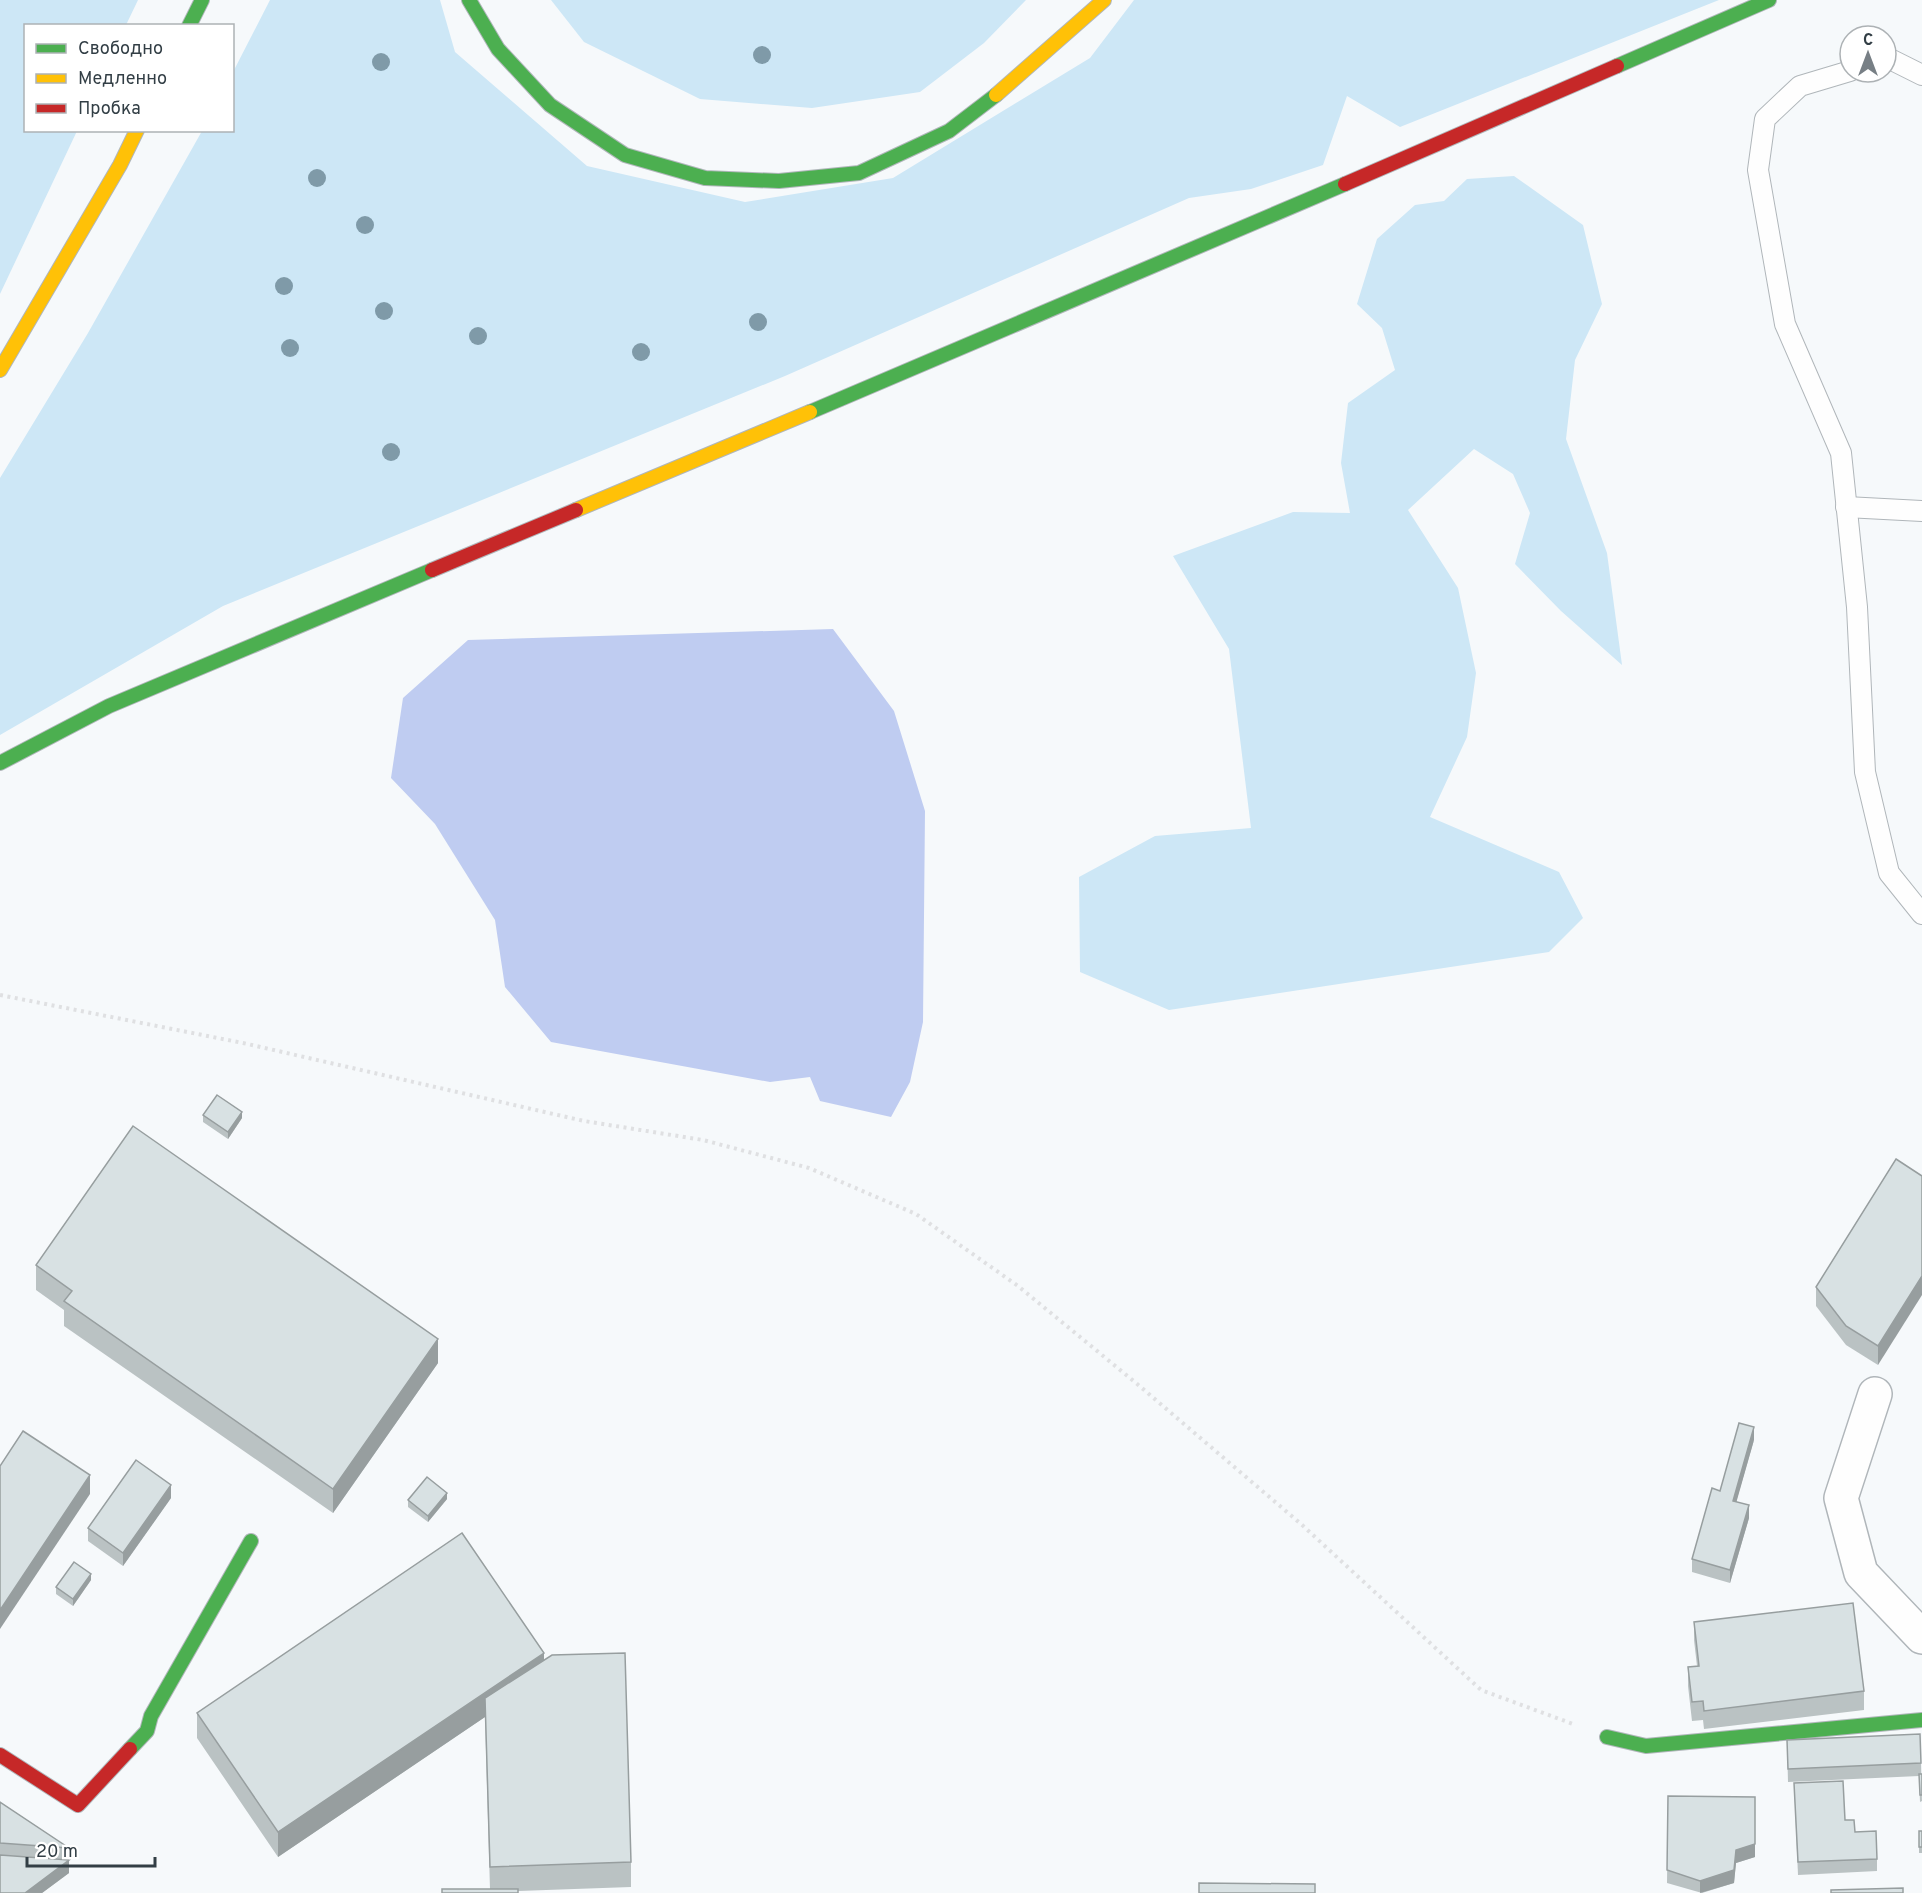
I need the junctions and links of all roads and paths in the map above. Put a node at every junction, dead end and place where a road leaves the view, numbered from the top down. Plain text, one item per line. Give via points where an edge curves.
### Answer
1 (202, 0) edge
2 (469, 0) edge
3 (1104, 0) edge
4 (1769, 0) edge
5 (190, 24) edge
6 (1898, 62) edge
7 (1838, 75) edge
8 (1922, 75) edge
9 (136, 132) edge
10 (0, 370) edge
11 (1846, 507) junction
12 (1922, 511) edge
13 (0, 763) edge
14 (1922, 914) edge
15 (0, 995) edge
16 (1875, 1394) dead end
17 (251, 1541) dead end
18 (1922, 1637) edge
19 (1922, 1720) edge
20 (1607, 1737) joint
21 (0, 1755) edge

1 - 5 main road
2 - 3 main road via 498,49 550,105 625,155 705,178 779,182 859,173 949,131 1022,75
4 - 13 main road via 1095,292 109,706
6 - 8 lane
7 - 11 lane via 1800,86 1765,119 1758,170 1785,324 1841,453
9 - 10 main road
11 - 12 lane
11 - 14 lane via 1857,607 1865,772 1888,873
15 - 20 path via 243,1043 584,1121 703,1140 809,1168 916,1214 1018,1287 1136,1383 1301,1524 1481,1690
16 - 18 street via 1841,1498 1861,1573
17 - 21 main road via 151,1716 147,1731 78,1805
19 - 20 main road via 1646,1746

